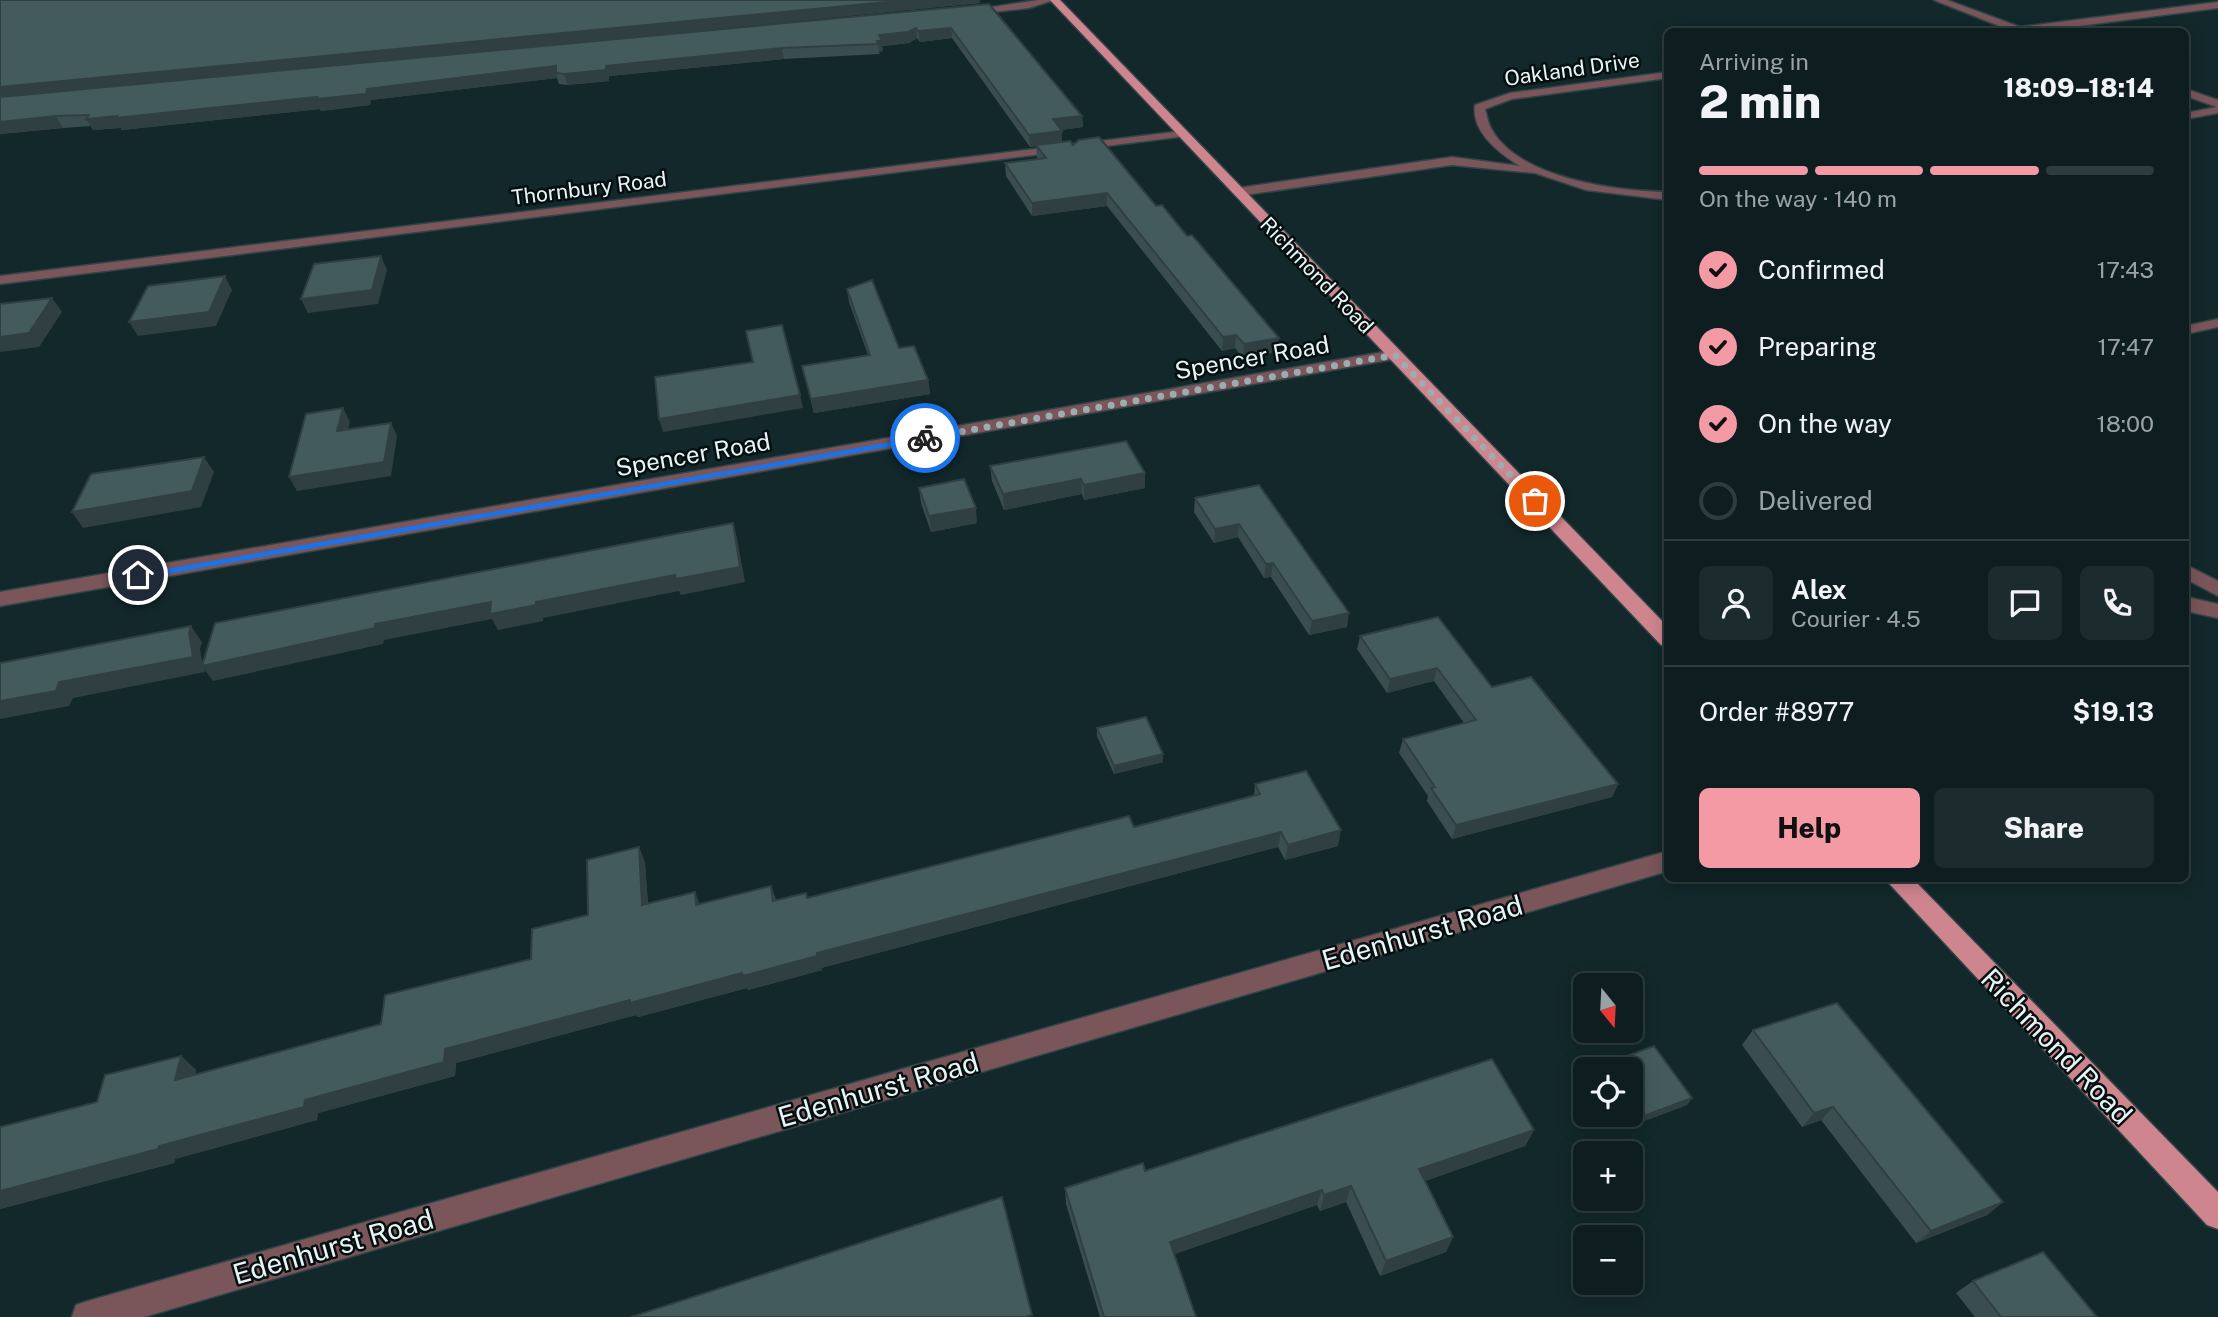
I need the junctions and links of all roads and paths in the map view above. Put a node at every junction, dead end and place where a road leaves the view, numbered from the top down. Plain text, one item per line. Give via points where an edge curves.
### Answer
1 (1052, 0) edge
2 (1938, 0) edge
3 (2218, 5) edge
4 (953, 13) edge
5 (2012, 28) edge
6 (2043, 28) edge
7 (1664, 76) edge
8 (2189, 93) edge
9 (2218, 104) edge
10 (2218, 110) edge
11 (2189, 115) edge
12 (1182, 134) junction
13 (1483, 142) junction
14 (1452, 161) junction
15 (1551, 176) junction
16 (1238, 192) junction
17 (1664, 196) edge
18 (0, 280) edge
19 (2218, 323) edge
20 (2189, 329) edge
21 (1395, 355) junction
22 (2189, 573) edge
23 (2218, 590) edge
24 (0, 599) edge
25 (2189, 605) edge
26 (2218, 611) edge
27 (1664, 636) edge
28 (1664, 862) edge
29 (1900, 882) edge
30 (2218, 1214) edge
31 (88, 1317) edge

1 - 4 street
1 - 12 main road, Richmond Road
2 - 5 street
3 - 6 street
7 - 13 street, Oakland Drive via 1489,102 1479,107
8 - 9 street
10 - 11 street
12 - 16 main road, Richmond Road
12 - 18 street, Thornbury Road
13 - 14 street
13 - 15 street
14 - 15 street
14 - 16 street
15 - 17 street via 1608,193
16 - 21 main road, Richmond Road
19 - 20 street
21 - 24 street, Spencer Road
21 - 27 main road, Richmond Road
22 - 23 street
25 - 26 street
28 - 31 street, Edenhurst Road
29 - 30 main road, Richmond Road

